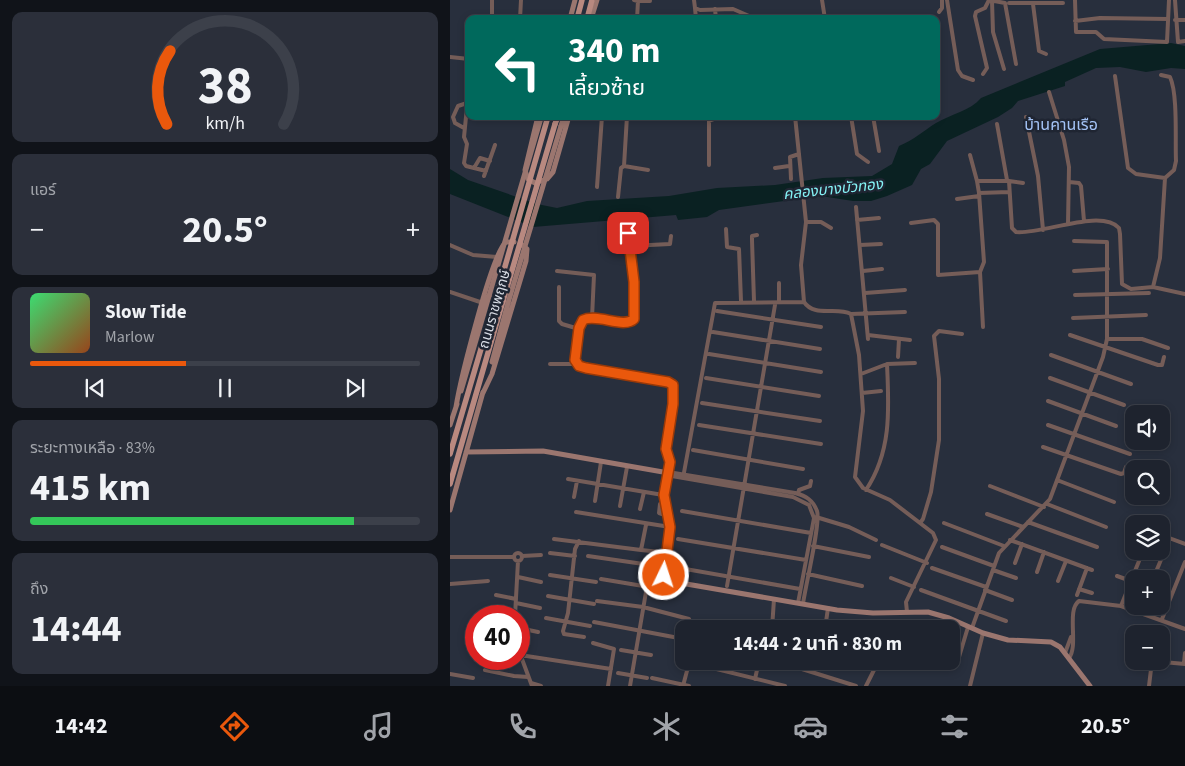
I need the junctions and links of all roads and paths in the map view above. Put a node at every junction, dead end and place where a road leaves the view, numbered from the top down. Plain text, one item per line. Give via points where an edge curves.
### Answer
1 (492, 0) edge
2 (521, 0) edge
3 (573, 0) edge
4 (582, 0) edge
5 (592, 0) edge
6 (597, 0) edge
7 (634, 0) edge
8 (638, 0) edge
9 (694, 0) edge
10 (822, 0) edge
11 (942, 0) edge
12 (947, 0) edge
13 (990, 0) edge
14 (1075, 0) edge
15 (1169, 0) edge
16 (1175, 0) edge
17 (650, 1) edge
18 (1008, 2) edge
19 (1063, 3) dead end
20 (1033, 4) junction
21 (695, 8) junction
22 (715, 9) junction
23 (939, 12) dead end
24 (492, 15) edge
25 (520, 15) edge
26 (569, 15) edge
27 (578, 15) edge
28 (588, 15) edge
29 (592, 15) edge
30 (637, 15) edge
31 (696, 15) edge
32 (716, 15) edge
33 (748, 15) edge
34 (824, 15) edge
35 (1168, 19) junction
36 (1176, 20) junction
37 (1185, 20) edge
38 (1075, 21) junction
39 (1185, 41) edge
40 (1046, 54) dead end
41 (450, 57) edge
42 (465, 59) edge
43 (1016, 64) dead end
44 (1004, 69) dead end
45 (983, 74) dead end
46 (1161, 75) dead end
47 (1115, 76) dead end
48 (973, 80) dead end
49 (1049, 92) dead end
50 (465, 104) edge
51 (1026, 117) dead end
52 (465, 120) edge
53 (542, 120) edge
54 (542, 120) edge
55 (542, 120) edge
56 (558, 120) edge
57 (561, 120) edge
58 (568, 120) edge
59 (602, 120) edge
60 (627, 120) edge
61 (709, 120) edge
62 (794, 120) edge
63 (852, 120) edge
64 (874, 120) edge
65 (558, 124) junction
66 (998, 124) dead end
67 (464, 128) junction
68 (495, 146) dead end
69 (879, 151) dead end
70 (798, 154) junction
71 (970, 155) dead end
72 (490, 160) junction
73 (868, 162) dead end
74 (709, 165) dead end
75 (624, 166) junction
76 (789, 166) junction
77 (474, 168) junction
78 (775, 168) dead end
79 (648, 170) dead end
80 (1165, 178) junction
81 (791, 179) dead end
82 (1008, 180) junction
83 (977, 181) junction
84 (1069, 182) junction
85 (1023, 183) dead end
86 (597, 187) dead end
87 (1009, 192) junction
88 (979, 195) junction
89 (618, 197) dead end
90 (957, 200) dead end
91 (856, 207) dead end
92 (879, 218) dead end
93 (627, 220) dead end
94 (857, 220) junction
95 (1084, 221) junction
96 (806, 222) junction
97 (911, 223) dead end
98 (1068, 224) junction
99 (642, 227) dead end
100 (831, 228) dead end
101 (726, 229) dead end
102 (1043, 230) junction
103 (757, 235) dead end
104 (670, 236) dead end
105 (1074, 242) dead end
106 (881, 244) dead end
107 (450, 245) edge
108 (642, 245) junction
109 (860, 245) junction
110 (630, 246) junction
111 (497, 258) junction
112 (882, 269) dead end
113 (1108, 269) junction
114 (557, 270) dead end
115 (863, 271) junction
116 (1074, 271) dead end
117 (980, 272) junction
118 (779, 283) dead end
119 (559, 287) dead end
120 (1153, 288) junction
121 (906, 290) dead end
122 (450, 292) edge
123 (865, 293) junction
124 (1149, 293) dead end
125 (1107, 294) junction
126 (1185, 294) edge
127 (1075, 295) dead end
128 (741, 301) junction
129 (754, 301) junction
130 (780, 301) junction
131 (483, 302) junction
132 (506, 302) junction
133 (804, 302) junction
134 (775, 305) dead end
135 (717, 311) dead end
136 (905, 312) dead end
137 (851, 314) junction
138 (867, 314) junction
139 (1146, 315) dead end
140 (1108, 316) junction
141 (592, 318) junction
142 (1074, 318) dead end
143 (773, 320) junction
144 (821, 327) dead end
145 (983, 327) dead end
146 (579, 328) junction
147 (713, 332) dead end
148 (962, 334) dead end
149 (1070, 335) dead end
150 (899, 339) junction
151 (1107, 339) junction
152 (910, 340) dead end
153 (769, 341) junction
154 (1106, 348) junction
155 (1168, 348) dead end
156 (820, 349) dead end
157 (709, 354) dead end
158 (1051, 355) dead end
159 (898, 357) dead end
160 (1164, 357) dead end
161 (765, 363) junction
162 (915, 363) dead end
163 (550, 364) dead end
164 (577, 364) junction
165 (887, 364) junction
166 (820, 372) dead end
167 (1098, 372) junction
168 (860, 374) junction
169 (706, 378) dead end
170 (1050, 378) dead end
171 (1131, 384) dead end
172 (761, 387) junction
173 (881, 391) dead end
174 (862, 393) junction
175 (1090, 393) junction
176 (482, 396) junction
177 (820, 396) dead end
178 (1048, 401) dead end
179 (702, 403) dead end
180 (1124, 405) dead end
181 (456, 406) junction
182 (757, 411) junction
183 (1082, 413) junction
184 (820, 421) dead end
185 (450, 425) edge
186 (699, 425) dead end
187 (1048, 425) dead end
188 (1116, 426) dead end
189 (753, 433) junction
190 (1074, 434) junction
191 (821, 444) dead end
192 (1043, 447) dead end
193 (693, 450) dead end
194 (466, 452) junction
195 (450, 454) edge
196 (1130, 454) dead end
197 (1066, 456) junction
198 (748, 460) junction
199 (601, 462) junction
200 (627, 467) junction
201 (803, 469) dead end
202 (1125, 470) edge
203 (666, 474) junction
204 (684, 477) junction
205 (568, 479) dead end
206 (577, 480) junction
207 (1057, 480) junction
208 (811, 481) dead end
209 (450, 484) edge
210 (598, 484) junction
211 (990, 486) dead end
212 (744, 487) junction
213 (623, 489) junction
214 (866, 490) junction
215 (644, 492) junction
216 (798, 494) junction
217 (664, 495) junction
218 (574, 497) dead end
219 (595, 501) dead end
220 (1114, 502) dead end
221 (660, 504) dead end
222 (1046, 505) junction
223 (620, 506) dead end
224 (640, 509) dead end
225 (450, 510) edge
226 (682, 511) dead end
227 (576, 512) dead end
228 (986, 514) dead end
229 (668, 516) junction
230 (816, 517) junction
231 (738, 521) junction
232 (1028, 522) junction
233 (920, 523) junction
234 (944, 523) dead end
235 (646, 525) junction
236 (670, 527) junction
237 (1023, 527) junction
238 (1106, 527) dead end
239 (811, 533) junction
240 (1170, 538) edge
241 (554, 539) dead end
242 (678, 539) dead end
243 (876, 540) dead end
244 (1010, 540) junction
245 (578, 541) junction
246 (1022, 544) junction
247 (1185, 544) edge
248 (882, 545) dead end
249 (813, 546) junction
250 (1004, 546) junction
251 (942, 547) dead end
252 (1097, 547) dead end
253 (733, 548) junction
254 (641, 550) junction
255 (550, 552) dead end
256 (660, 552) dead end
257 (1044, 552) junction
258 (541, 555) dead end
259 (522, 556) junction
260 (574, 556) junction
261 (588, 556) dead end
262 (450, 557) edge
263 (514, 557) junction
264 (869, 558) dead end
265 (806, 560) junction
266 (1066, 560) junction
267 (518, 561) junction
268 (1185, 562) edge
269 (927, 563) junction
270 (1015, 563) dead end
271 (664, 567) junction
272 (674, 567) dead end
273 (932, 568) dead end
274 (993, 568) junction
275 (1087, 568) junction
276 (1092, 570) dead end
277 (1037, 572) dead end
278 (550, 574) dead end
279 (808, 574) junction
280 (1117, 576) dead end
281 (518, 577) junction
282 (728, 577) junction
283 (572, 578) junction
284 (666, 578) junction
285 (891, 578) dead end
286 (1016, 578) dead end
287 (1179, 578) junction
288 (1125, 579) edge
289 (1185, 580) edge
290 (488, 581) dead end
291 (1058, 581) dead end
292 (541, 582) dead end
293 (450, 584) edge
294 (647, 586) junction
295 (727, 586) dead end
296 (862, 586) dead end
297 (914, 588) junction
298 (800, 589) junction
299 (986, 589) junction
300 (1079, 589) junction
301 (921, 590) dead end
302 (1092, 593) dead end
303 (496, 595) dead end
304 (1077, 595) dead end
305 (548, 596) dead end
306 (1125, 596) edge
307 (774, 599) junction
308 (570, 600) junction
309 (1012, 600) dead end
310 (516, 601) junction
311 (800, 603) junction
312 (516, 605) edge
313 (1121, 606) junction
314 (1125, 607) edge
315 (540, 608) dead end
316 (643, 608) junction
317 (828, 608) junction
318 (978, 611) junction
319 (907, 612) junction
320 (1151, 615) edge
321 (546, 618) dead end
322 (689, 619) dead end
323 (1162, 619) junction
324 (773, 620) edge
325 (826, 620) edge
326 (566, 621) junction
327 (1006, 621) dead end
328 (594, 622) dead end
329 (590, 626) dead end
330 (970, 627) junction
331 (640, 629) junction
332 (1185, 629) edge
333 (530, 630) edge
334 (538, 632) dead end
335 (983, 633) junction
336 (1072, 634) junction
337 (584, 637) dead end
338 (675, 637) edge
339 (593, 643) dead end
340 (621, 650) dead end
341 (636, 652) junction
342 (1065, 653) junction
343 (1185, 653) edge
344 (960, 654) edge
345 (530, 655) edge
346 (651, 655) dead end
347 (1069, 658) junction
348 (1170, 663) edge
349 (1185, 664) edge
350 (611, 669) junction
351 (485, 670) dead end
352 (525, 670) edge
353 (757, 670) edge
354 (805, 670) edge
355 (874, 670) edge
356 (1151, 670) edge
357 (618, 673) dead end
358 (450, 674) edge
359 (632, 675) junction
360 (528, 677) junction
361 (473, 678) dead end
362 (647, 678) dead end
363 (652, 678) dead end
364 (755, 678) junction
365 (532, 684) edge
366 (684, 685) edge
367 (541, 686) edge
368 (608, 686) edge
369 (630, 686) edge
370 (689, 686) edge
371 (785, 686) edge
372 (856, 686) edge
373 (866, 686) edge
374 (970, 686) edge
375 (1090, 686) edge
376 (1149, 686) edge

1 - 24 street
2 - 25 street
3 - 26 main road
4 - 27 main road
5 - 28 main road
6 - 29 main road
7 - 8 street
8 - 17 street
8 - 30 street
9 - 21 street
10 - 34 street
11 - 23 street
12 - 48 street via 958,70 962,76
13 - 18 street
13 - 44 street via 993,32
13 - 45 street via 975,14 987,68
14 - 38 street
15 - 35 street
16 - 36 street
18 - 20 street
18 - 43 street
19 - 20 street
20 - 40 street via 1039,51
21 - 22 street
21 - 31 street
22 - 32 street
22 - 33 street via 733,8
35 - 38 street
35 - 38 street via 1168,42 1104,39 1096,32 1076,32
36 - 37 street
36 - 39 street via 1178,42
41 - 42 street
46 - 80 street via 1171,80 1175,132 1174,170
47 - 80 street via 1128,168 1136,174
49 - 84 street via 1064,140
50 - 67 street via 458,106 453,116 455,123
51 - 102 street via 1038,176
52 - 67 street
53 - 58 main road via 525,170 531,182 540,183 553,172
54 - 181 main road, ถนนราชพฤกษ์, bridge
55 - 195 main road, ถนนราชพฤกษ์, bridge via 496,298
56 - 65 main road, ถนนราชพฤกษ์
57 - 65 main road, ถนนราชพฤกษ์
59 - 86 street
60 - 75 street
61 - 74 street
62 - 70 street
63 - 73 street via 857,154
64 - 69 street
65 - 132 main road, ถนนราชพฤกษ์, bridge
66 - 82 street
67 - 77 street via 467,144 465,164
68 - 72 street
70 - 76 street via 791,156
70 - 96 street
71 - 83 street
72 - 77 street via 480,158
72 - 77 street via 485,174
75 - 79 street
75 - 89 street via 621,168
76 - 78 street
76 - 81 street
80 - 120 street via 1160,258
82 - 83 street
82 - 85 street
82 - 87 street
83 - 88 street
84 - 95 street via 1082,186
84 - 98 street
87 - 88 street
87 - 102 street via 1014,231
88 - 90 street
88 - 117 street via 984,262
91 - 94 street
92 - 94 street
93 - 110 street
94 - 109 street
95 - 98 street
95 - 120 street via 1116,225 1120,234 1122,284 1131,289
96 - 100 street via 821,222
96 - 133 street via 801,265
97 - 117 street via 934,220 938,224 938,275
98 - 102 street
99 - 108 street
101 - 128 street via 727,246 739,249
103 - 129 street via 752,236
104 - 108 street via 670,244
105 - 113 street via 1107,242
106 - 109 street
107 - 111 street via 473,255
108 - 110 street
109 - 115 street
110 - 141 street via 634,319 627,323
111 - 131 main road
111 - 176 main road via 503,244 511,241 525,247 528,254 492,374
112 - 115 street
113 - 116 street
113 - 125 street
114 - 141 street via 594,275
115 - 123 street
117 - 145 street
118 - 130 street
119 - 146 street via 559,321
120 - 126 street
121 - 123 street
122 - 131 street
123 - 138 street
124 - 125 street
125 - 127 street
125 - 140 street
128 - 129 street
128 - 204 street via 717,302 714,305
129 - 130 street
130 - 133 street
131 - 181 main road
132 - 176 main road, ถนนราชพฤกษ์
132 - 209 main road, ถนนราชพฤกษ์
133 - 137 street via 815,310
134 - 143 street
135 - 143 street
136 - 138 street
137 - 138 street
137 - 168 street
138 - 150 street via 868,337
139 - 140 street
140 - 142 street
140 - 151 street
141 - 146 street via 583,320
143 - 144 street
143 - 153 street
146 - 164 street
147 - 153 street
148 - 233 street via 938,331 934,336 939,379 939,440 931,492
149 - 154 street
150 - 152 street
150 - 159 street
151 - 154 street
151 - 155 street via 1142,339
153 - 156 street
153 - 161 street
154 - 160 street via 1158,366 1162,365
154 - 167 street
157 - 161 street
158 - 167 street
161 - 166 street
161 - 172 street
162 - 165 street
163 - 164 street
164 - 203 street via 673,385 666,449 670,458
165 - 168 street
165 - 214 street via 890,407 886,440 881,462
167 - 171 street
167 - 175 street
168 - 174 street
169 - 172 street
170 - 175 street
172 - 177 street
172 - 182 street
173 - 174 street
174 - 214 street via 863,423 855,477
175 - 180 street
175 - 183 street
176 - 194 main road, ถนนราชพฤกษ์
178 - 183 street
179 - 182 street
181 - 185 main road, ถนนราชพฤกษ์
182 - 184 street
182 - 189 street
183 - 188 street
183 - 190 street
186 - 189 street
187 - 190 street
189 - 191 street
189 - 198 street
190 - 196 street
190 - 197 street
192 - 197 street
193 - 198 street
194 - 199 main road via 542,451
194 - 225 main road, ถนนราชพฤกษ์
197 - 202 street via 1121,474
197 - 207 street
198 - 201 street
198 - 212 street
199 - 200 main road
199 - 210 street
200 - 203 main road
200 - 213 street
203 - 204 street
203 - 217 main road
204 - 212 street
205 - 206 street
206 - 210 street
206 - 218 street
207 - 220 street
207 - 222 street
208 - 216 street via 808,488 799,490
210 - 213 street
210 - 219 street
211 - 222 street
212 - 216 street
212 - 230 street via 802,500
212 - 231 street
213 - 215 street
213 - 223 street
214 - 233 street via 890,500
215 - 217 street
215 - 224 street
216 - 230 street via 812,502
217 - 229 main road
221 - 229 street via 659,513
222 - 232 street
222 - 238 street
226 - 231 street
227 - 235 street
228 - 237 street
229 - 236 main road
230 - 239 street
230 - 243 street
230 - 249 street
231 - 239 street
231 - 253 street
232 - 237 street
232 - 252 street
233 - 269 street via 933,533 936,540
234 - 250 street
235 - 236 street
235 - 254 street
236 - 271 main road
237 - 244 street
239 - 265 street
240 - 247 street
241 - 245 street
242 - 253 street
244 - 246 street
244 - 250 street
245 - 254 street
245 - 260 street
246 - 257 street
246 - 270 street
248 - 269 street
249 - 264 street
249 - 279 street
250 - 274 street
251 - 274 street
253 - 265 street
253 - 282 street
254 - 256 street
255 - 260 street
257 - 266 street
257 - 277 street
258 - 259 street
259 - 263 street via 518,552
259 - 267 street
260 - 283 street
261 - 271 street
262 - 263 street
263 - 267 street
265 - 298 street
266 - 275 street
266 - 291 street
267 - 281 street
268 - 287 street
269 - 297 street
271 - 284 main road
272 - 282 street
273 - 299 street
274 - 286 street
274 - 299 street
275 - 276 street
275 - 300 street
278 - 283 street
279 - 296 street
279 - 311 street
280 - 288 street
281 - 292 street
281 - 310 street
282 - 295 street
282 - 298 street
283 - 294 street
283 - 308 street
284 - 294 street via 659,588
284 - 307 main road via 672,582
285 - 297 street
287 - 289 street
287 - 323 street
290 - 293 street
294 - 316 street
297 - 319 street via 906,604
298 - 311 street
299 - 309 street
299 - 318 street
300 - 302 street
300 - 304 street
301 - 318 street
303 - 310 street
305 - 308 street
306 - 313 street
307 - 311 main road
307 - 324 street
308 - 316 street
308 - 326 street
310 - 312 street
310 - 315 street
311 - 317 main road
313 - 314 street
313 - 336 street via 1079,601 1075,606
316 - 322 street
316 - 331 street
317 - 319 main road via 873,613
317 - 325 street
318 - 327 street
318 - 330 street
319 - 330 main road via 938,614
320 - 323 street
321 - 326 street
323 - 332 street
326 - 329 street
326 - 337 street via 564,634
328 - 331 street
330 - 335 main road
330 - 344 street
331 - 338 street
331 - 341 street
333 - 334 street
335 - 342 main road via 1008,640 1051,642
335 - 374 street
336 - 342 street
336 - 347 street
339 - 350 street via 613,648
340 - 341 street
341 - 346 street
341 - 359 street
342 - 347 main road
343 - 349 street
345 - 350 street
347 - 375 main road
348 - 349 street
350 - 368 street
351 - 360 street
352 - 360 street
353 - 364 street
354 - 372 street
355 - 373 street
356 - 376 street
357 - 359 street
358 - 361 street
359 - 362 street
359 - 369 street
360 - 365 street
363 - 366 street
364 - 366 street via 692,663
364 - 371 street
365 - 367 street
366 - 370 street

